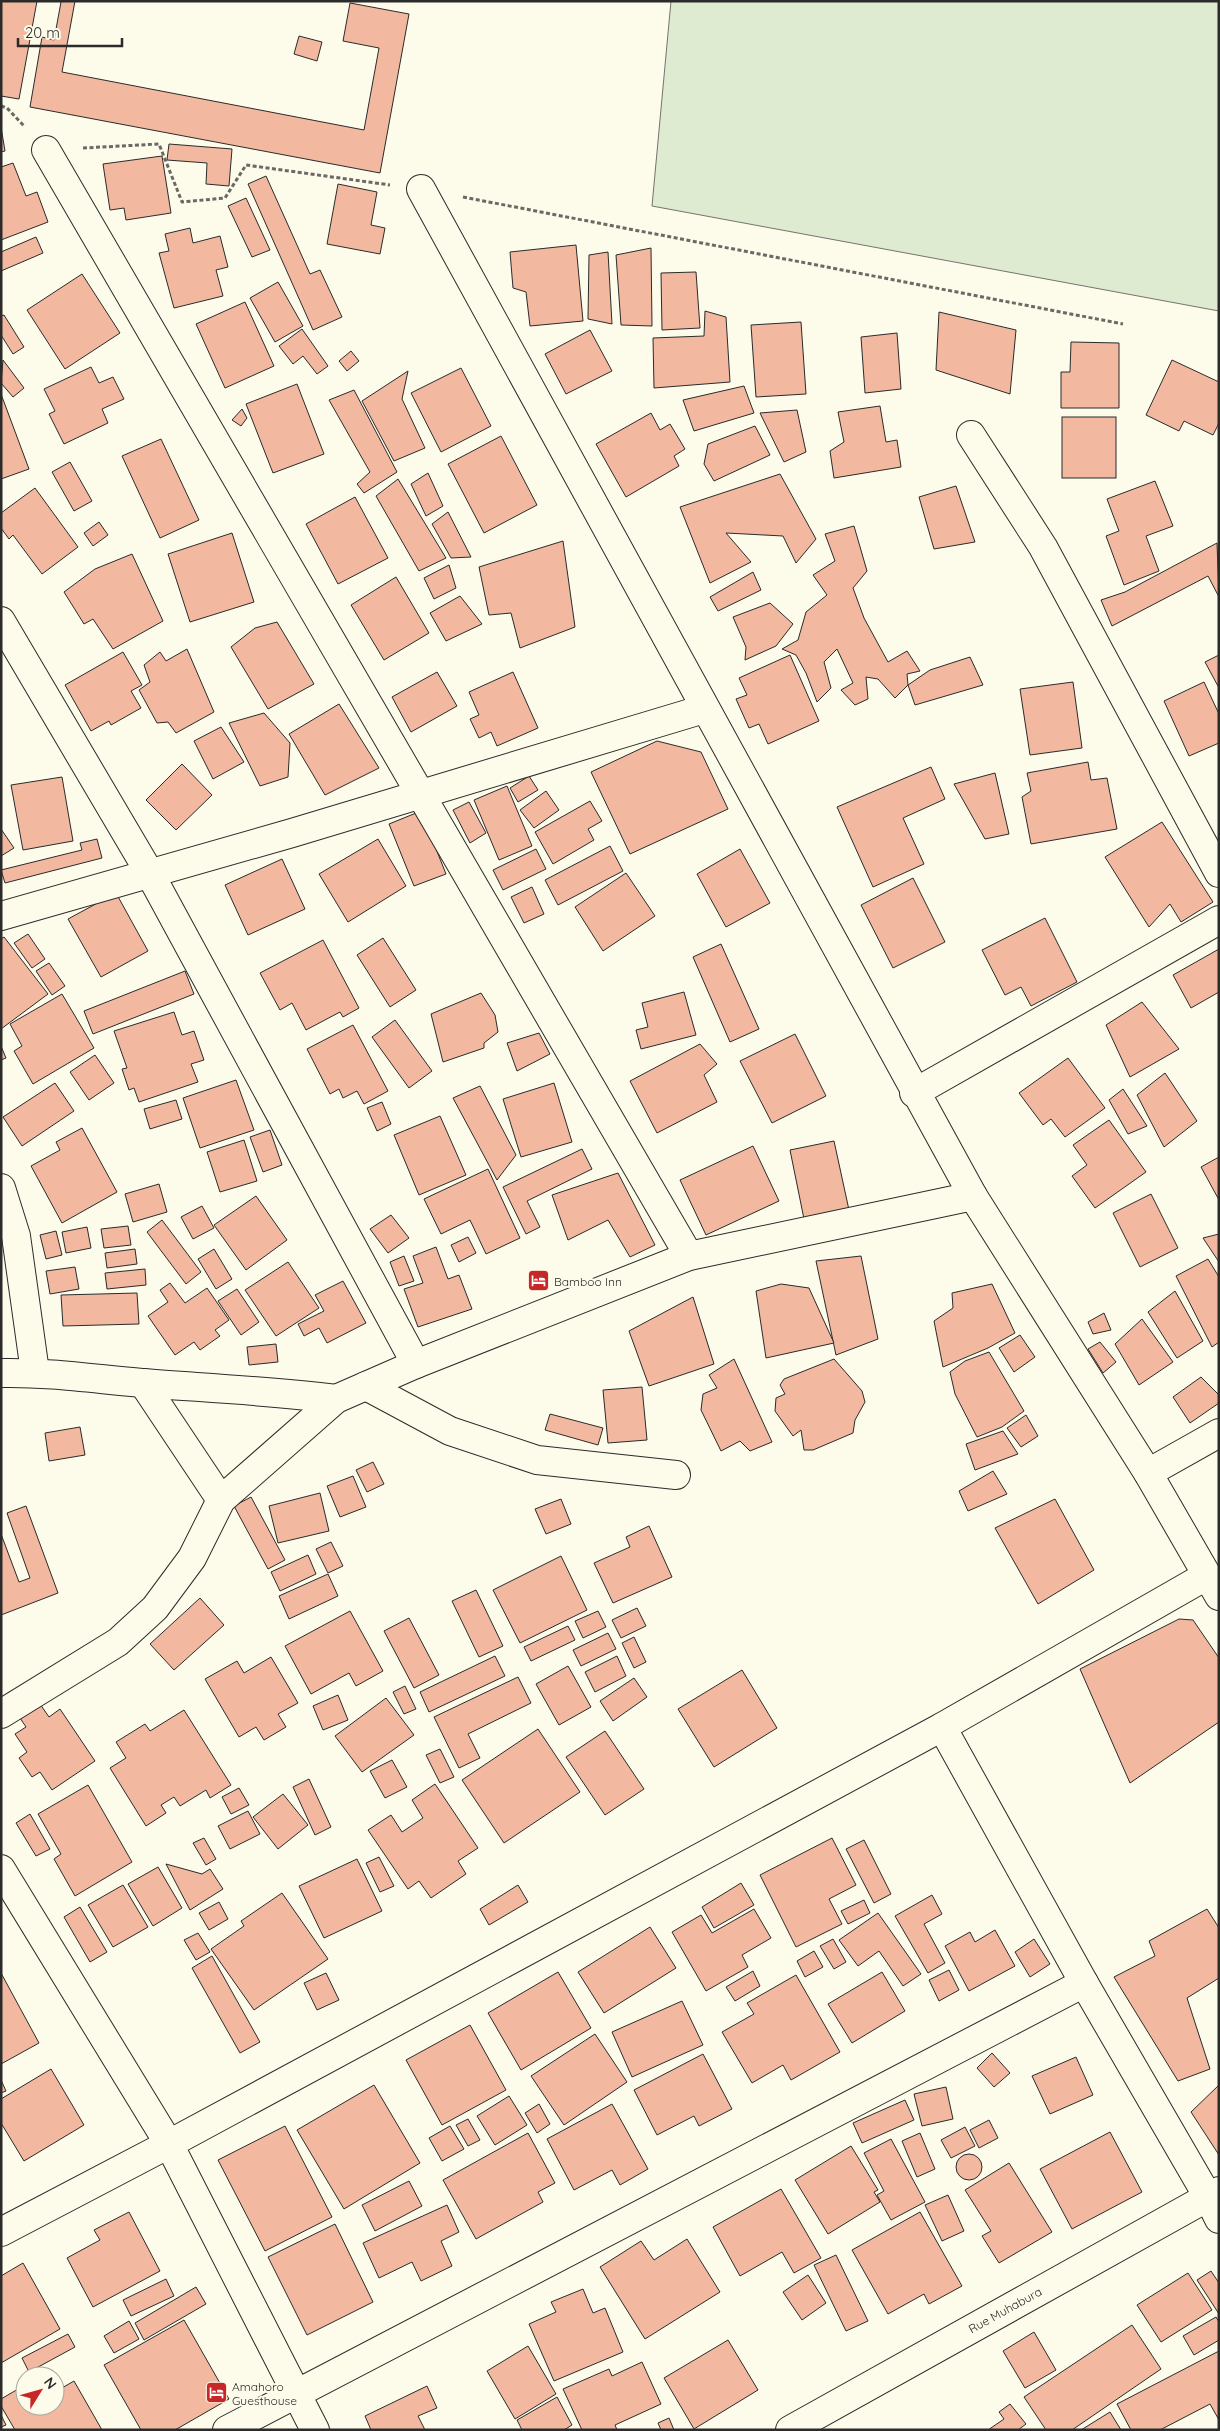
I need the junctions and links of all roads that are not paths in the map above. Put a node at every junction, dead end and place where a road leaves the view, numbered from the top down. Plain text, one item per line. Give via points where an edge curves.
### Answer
1 (46, 150) road end
2 (420, 189) road end
3 (971, 435) dead end
4 (1, 621) edge
5 (704, 709) junction
6 (420, 793) junction
7 (149, 872) junction
8 (1219, 874) edge
9 (1, 916) edge
10 (1219, 920) edge
11 (914, 1093) junction
12 (1, 1188) edge
13 (972, 1196) junction
14 (689, 1256) junction
15 (416, 1364) junction
16 (34, 1372) junction
17 (1, 1373) edge
18 (143, 1383) junction
19 (366, 1386) junction
20 (336, 1398) junction
21 (1219, 1433) edge
22 (1148, 1473) junction
23 (676, 1475) dead end
24 (221, 1500) junction
25 (1212, 1586) edge
26 (1, 1714) edge
27 (942, 1727) junction
28 (1, 1868) edge
29 (1084, 1983) junction
30 (169, 2144) junction
31 (1215, 2202) edge
32 (1, 2232) edge
33 (298, 2392) junction
34 (227, 2430) edge
35 (315, 2430) edge
36 (790, 2430) edge

1 - 6 street
2 - 5 street
3 - 8 street via 1043,547
4 - 7 street
5 - 6 street
5 - 11 street
6 - 7 street via 292,833
6 - 14 street
7 - 9 street
7 - 15 street
10 - 11 street
11 - 13 street
12 - 16 street via 16,1236
13 - 14 street
13 - 22 street
14 - 15 street
15 - 19 street
16 - 17 street
16 - 18 street
18 - 20 street
18 - 24 street
19 - 20 street
19 - 23 street via 450,1431 537,1460
20 - 24 street
21 - 22 street
22 - 25 street
24 - 26 street via 192,1558 155,1608 118,1642
25 - 27 street
27 - 29 street
27 - 30 street
28 - 30 street
29 - 31 street
29 - 33 street
30 - 32 street
30 - 33 street
31 - 36 street, Rue Muhabura
33 - 34 street
33 - 35 street

